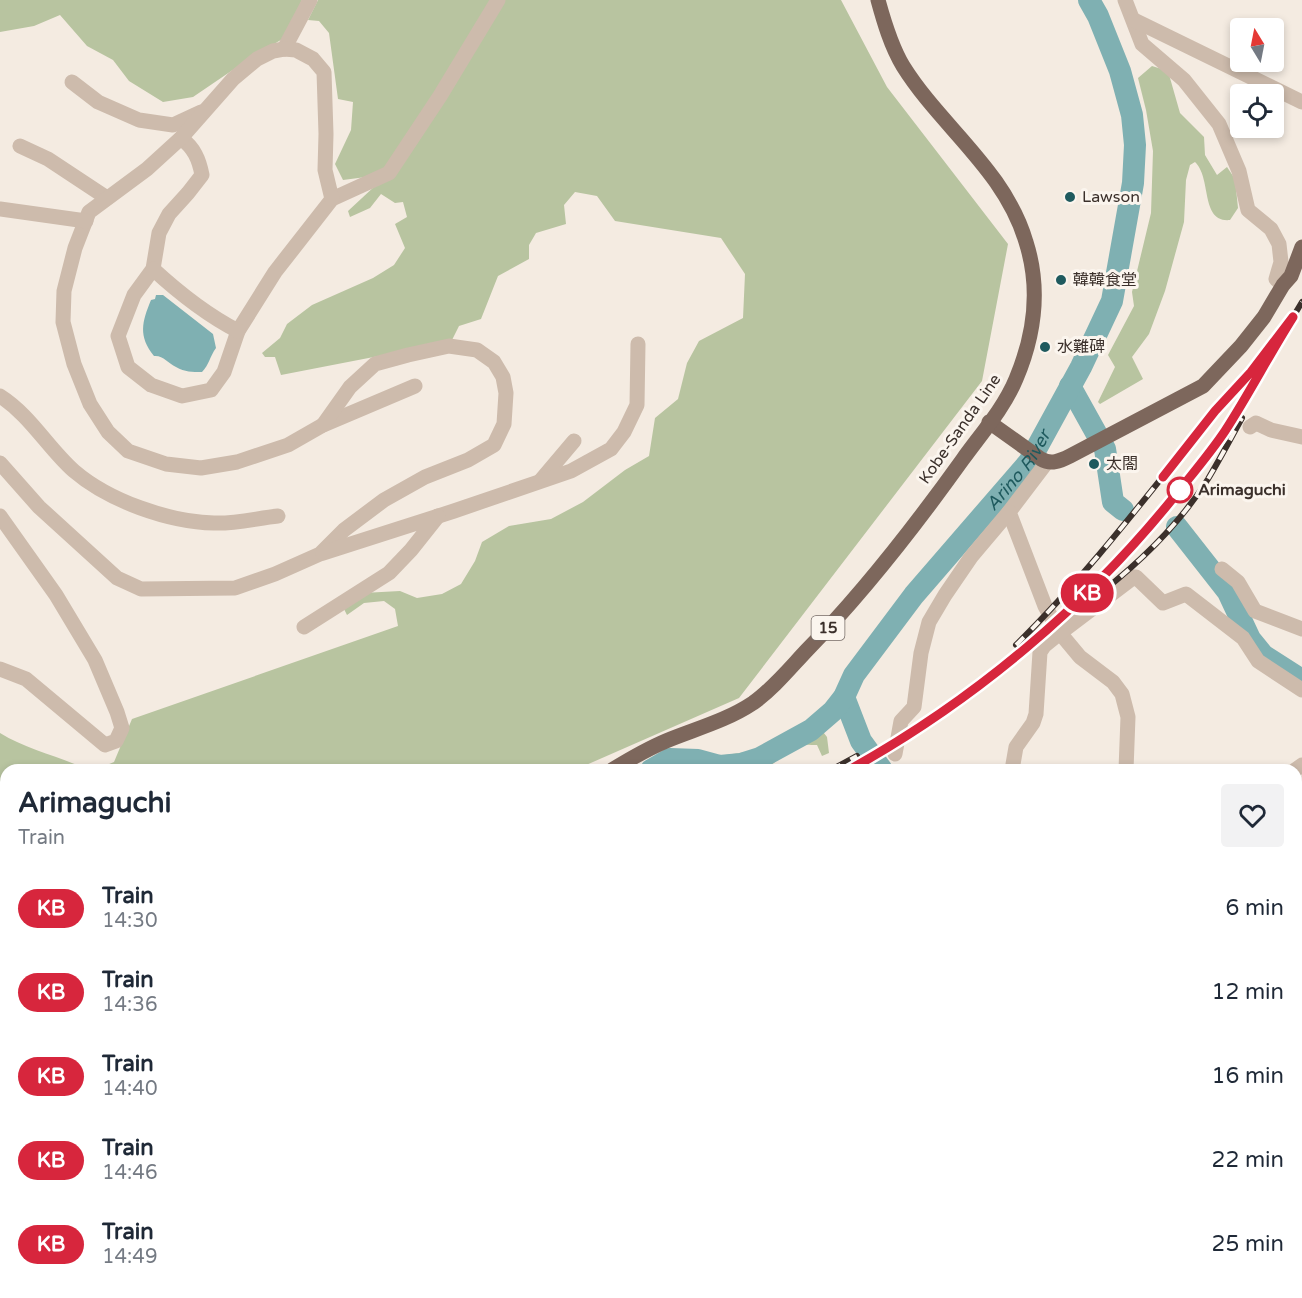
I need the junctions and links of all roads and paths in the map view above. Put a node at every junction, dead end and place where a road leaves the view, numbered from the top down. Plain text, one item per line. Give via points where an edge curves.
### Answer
1 (310, 0) edge
2 (498, 0) edge
3 (1125, 0) edge
4 (882, 2) edge
5 (1134, 20) junction
6 (284, 49) junction
7 (72, 82) dead end
8 (1302, 102) edge
9 (207, 110) junction
10 (181, 138) junction
11 (20, 146) dead end
12 (107, 198) junction
13 (332, 200) junction
14 (0, 209) edge
15 (86, 221) junction
16 (1302, 247) edge
17 (153, 269) junction
18 (1283, 285) junction
19 (238, 331) junction
20 (638, 344) dead end
21 (415, 386) dead end
22 (0, 396) edge
23 (989, 422) junction
24 (322, 425) junction
25 (1250, 427) dead end
26 (1302, 437) edge
27 (574, 441) dead end
28 (1044, 461) junction
29 (0, 463) edge
30 (540, 481) junction
31 (1010, 512) junction
32 (0, 516) edge
33 (278, 516) dead end
34 (438, 516) junction
35 (320, 554) junction
36 (1222, 569) dead end
37 (304, 627) dead end
38 (1302, 629) edge
39 (1060, 633) junction
40 (0, 669) edge
41 (1302, 690) edge
42 (895, 754) dead end
43 (623, 764) edge
44 (1013, 764) edge
45 (1126, 764) edge

1 - 6 street
2 - 13 street via 389,173
3 - 5 street
4 - 23 main road, Kobe-Sanda Line / 15 via 886,29 901,63 994,178 1026,240 1035,278 1032,326 1015,381
5 - 8 street
5 - 18 street via 1142,44 1184,80 1219,124 1239,171 1248,210 1271,229 1279,244 1281,262 1276,279
6 - 9 street via 257,59 233,79
6 - 13 street via 313,59 324,72 325,170
7 - 9 street via 98,102 139,120 173,125
9 - 10 street
10 - 12 street
10 - 17 street via 190,144 202,176 168,214 159,233
11 - 12 street via 48,159
12 - 15 street via 89,212
13 - 19 street via 275,272
14 - 15 street
15 - 24 street via 64,291 63,322 90,404 108,432 128,451 166,464 201,468 237,462 288,445
16 - 18 main road via 1291,276
17 - 19 street via 178,292
17 - 19 street via 134,294 118,336 129,367 151,385 182,396 211,390 224,372
18 - 28 main road via 1264,317 1203,386 1062,460
20 - 30 street via 637,405 624,432 611,449 571,471
21 - 24 street
22 - 33 street via 74,470 97,487 163,517 215,524
23 - 28 main road
23 - 43 main road, Kobe-Sanda Line / 15 via 880,570 756,701 732,716 666,741
24 - 35 street via 350,387 375,364 408,355 449,346 477,350 494,362 503,377 504,424 495,445 384,500
25 - 26 street via 1256,423
27 - 30 street
28 - 31 street
29 - 35 street via 39,507 117,578 141,589 235,588
30 - 34 street
31 - 39 street via 1044,606
31 - 42 street via 971,557 929,622 914,707 901,721
32 - 40 street via 56,595 95,660 122,728 116,741 105,745 26,679
34 - 35 street
34 - 37 street via 389,573
36 - 38 street via 1238,582 1255,610
39 - 41 street via 1136,577 1163,603 1186,594 1243,638 1258,661
39 - 44 street via 1040,652 1036,714 1016,747
39 - 45 street via 1080,657 1113,682 1122,694 1128,717

